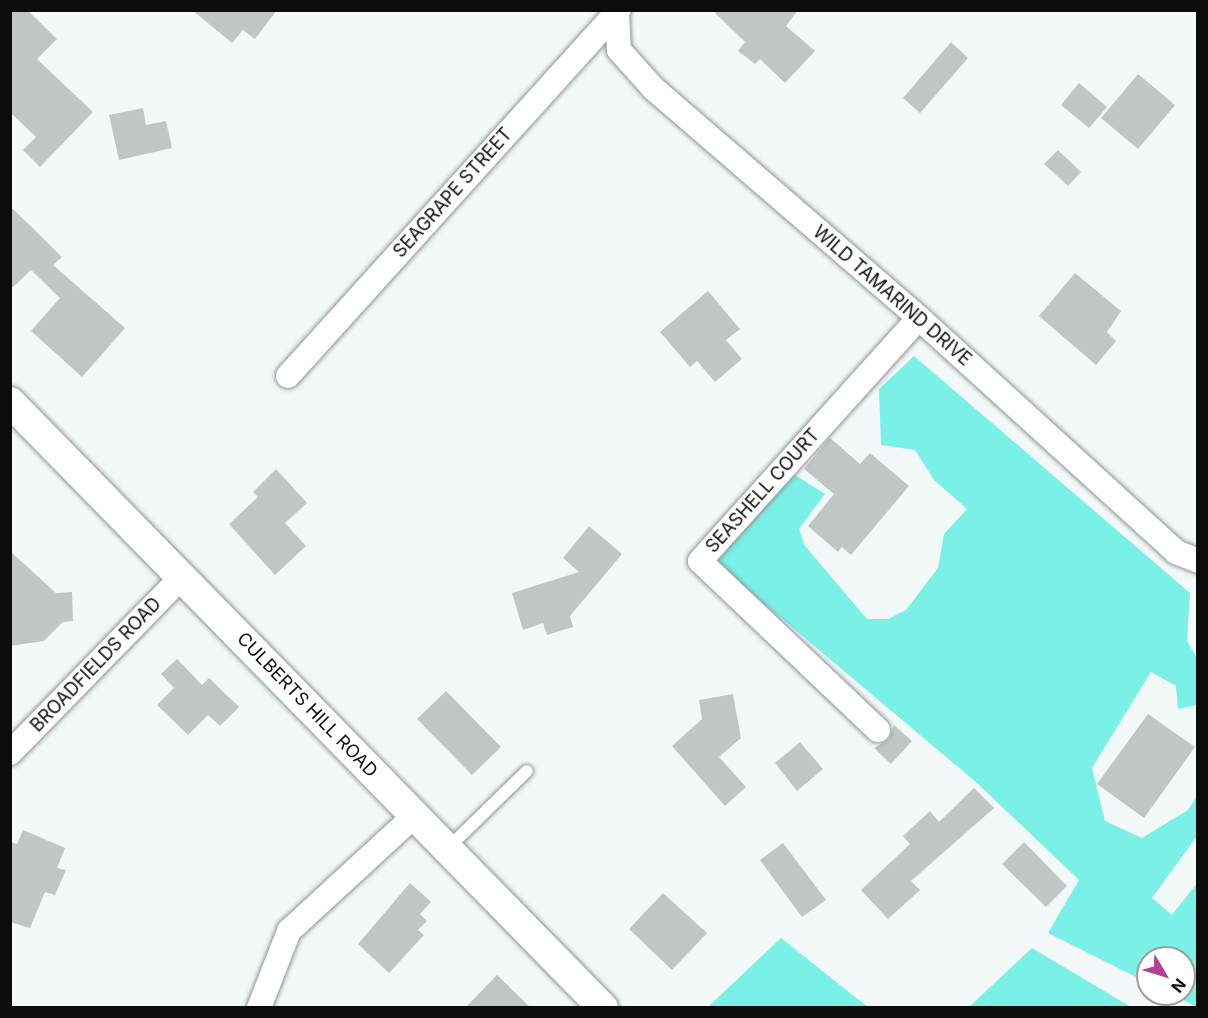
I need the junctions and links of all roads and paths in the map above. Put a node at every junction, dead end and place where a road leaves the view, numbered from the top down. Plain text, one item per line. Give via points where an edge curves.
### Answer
1 (618, 12) edge
2 (919, 318) junction
3 (288, 376) dead end
4 (10, 402) edge
5 (1197, 561) edge
6 (182, 577) junction
7 (878, 730) dead end
8 (10, 753) edge
9 (527, 771) dead end
10 (415, 815) junction
11 (448, 848) junction
12 (259, 1008) edge
13 (603, 1008) edge

1 - 2 street, WILD TAMARIND DRIVE via 619,50 654,89
1 - 3 street, SEAGRAPE STREET
2 - 5 street, WILD TAMARIND DRIVE via 1176,552
2 - 7 street, SEASHELL COURT via 700,561
4 - 6 street, CULBERTS HILL ROAD
6 - 8 street, BROADFIELDS ROAD
6 - 10 street, CULBERTS HILL ROAD
9 - 11 lane
10 - 11 street, CULBERTS HILL ROAD
10 - 12 street via 289,931
11 - 13 street, CULBERTS HILL ROAD

